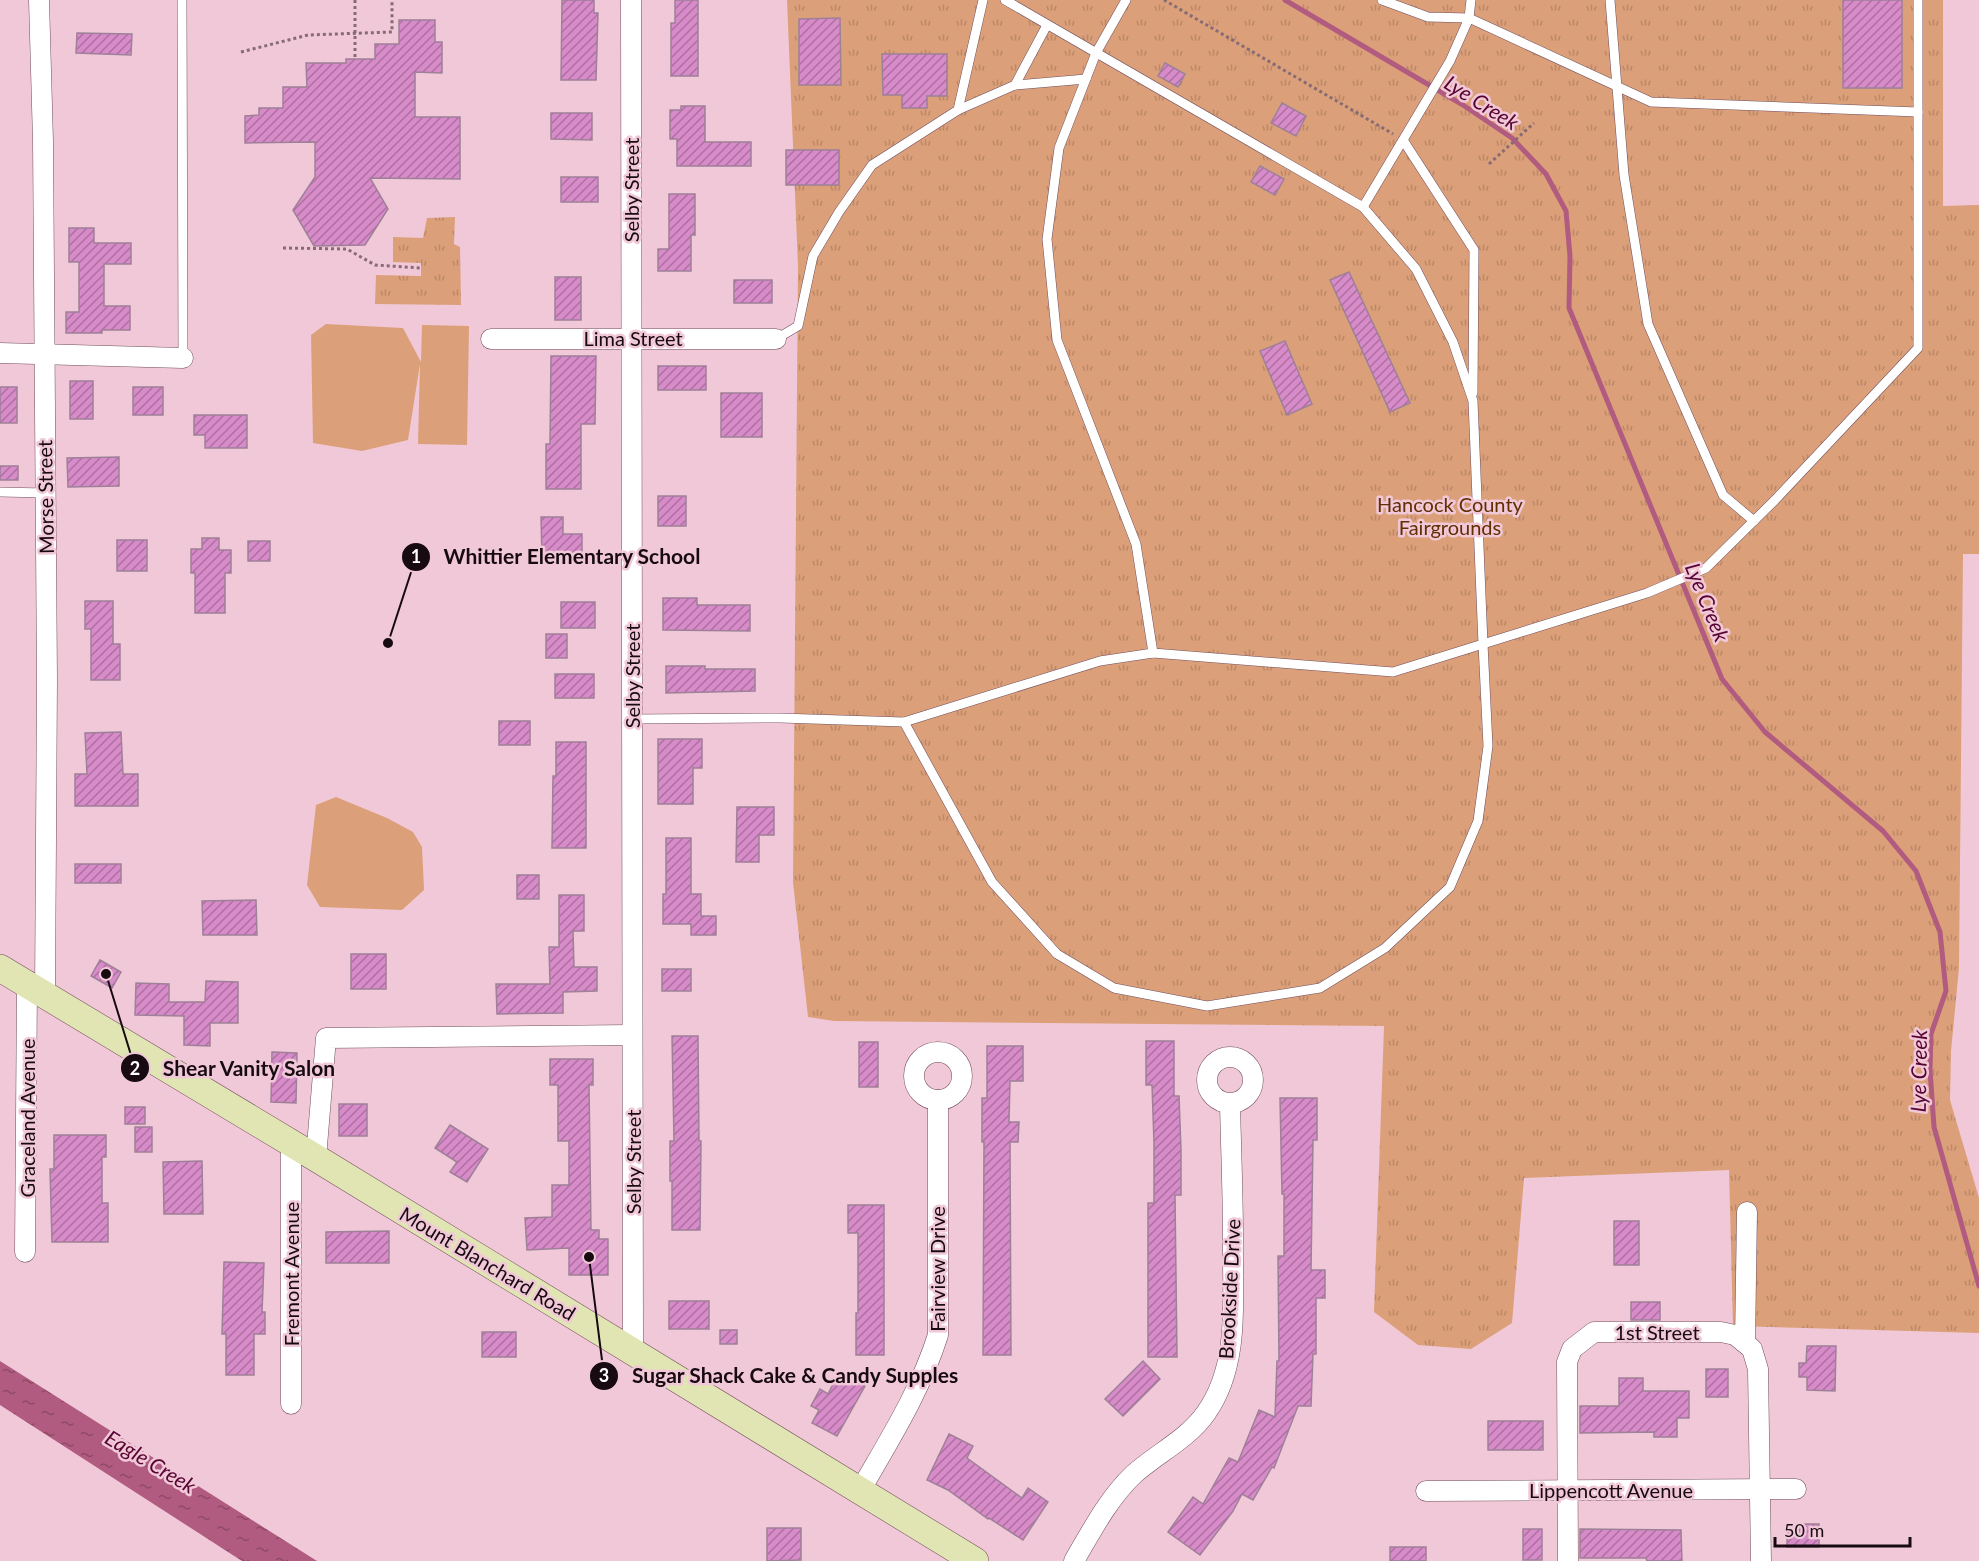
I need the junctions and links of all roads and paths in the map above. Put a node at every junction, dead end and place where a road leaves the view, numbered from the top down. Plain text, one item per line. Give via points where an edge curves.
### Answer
1 (39, 0) edge
2 (182, 0) edge
3 (355, 0) edge
4 (392, 0) edge
5 (631, 0) edge
6 (983, 0) edge
7 (1005, 0) edge
8 (1126, 0) edge
9 (1164, 0) edge
10 (1382, 0) edge
11 (1471, 0) edge
12 (1610, 0) edge
13 (1918, 0) edge
14 (1469, 18) junction
15 (1047, 25) junction
16 (355, 33) junction
17 (242, 52) dead end
18 (1096, 53) junction
19 (355, 59) dead end
20 (1086, 79) junction
21 (1015, 84) junction
22 (1617, 87) junction
23 (958, 110) junction
24 (1918, 112) junction
25 (1534, 123) dead end
26 (1403, 140) junction
27 (1489, 164) dead end
28 (1363, 207) junction
29 (283, 248) dead end
30 (421, 268) dead end
31 (632, 338) junction
32 (490, 339) dead end
33 (776, 339) joint
34 (0, 353) edge
35 (44, 353) junction
36 (183, 358) joint
37 (1473, 401) junction
38 (0, 492) edge
39 (45, 493) junction
40 (1754, 521) junction
41 (1482, 644) junction
42 (1154, 653) junction
43 (633, 719) junction
44 (904, 722) junction
45 (0, 968) edge
46 (36, 990) junction
47 (632, 1035) junction
48 (938, 1100) dead end
49 (1230, 1104) dead end
50 (291, 1145) junction
51 (316, 1158) junction
52 (1747, 1212) dead end
53 (25, 1252) dead end
54 (1745, 1343) junction
55 (633, 1352) junction
56 (291, 1404) dead end
57 (1761, 1488) junction
58 (1568, 1489) junction
59 (1796, 1489) dead end
60 (860, 1491) junction
61 (1426, 1491) dead end
62 (975, 1561) edge
63 (1074, 1561) edge
64 (1568, 1561) edge
65 (1761, 1561) edge

1 - 35 street, Morse Street
2 - 36 lane
3 - 16 path
4 - 16 path via 392,32
5 - 31 street, Selby Street
6 - 23 lane
7 - 15 lane
8 - 18 lane
9 - 26 path
10 - 14 lane via 1428,17
11 - 14 lane
12 - 22 lane
13 - 24 lane
14 - 22 lane
14 - 26 lane via 1450,61
15 - 18 lane
15 - 21 lane
16 - 17 path via 308,35
16 - 19 path
18 - 20 lane
18 - 28 lane
20 - 21 lane
20 - 42 lane via 1059,148 1047,239 1057,340 1137,544
21 - 23 lane
22 - 24 lane via 1651,102
22 - 40 lane via 1624,175 1648,324 1723,495
23 - 33 lane via 873,165 813,256 798,326
24 - 40 lane via 1918,348
25 - 27 path
26 - 28 lane
26 - 37 lane via 1474,250
28 - 37 lane via 1416,269 1453,342
29 - 30 path via 346,249 375,265
31 - 32 street, Lima Street
31 - 33 street, Lima Street
31 - 43 street, Selby Street
34 - 35 street
35 - 36 street
35 - 39 street, Morse Street
37 - 41 lane
38 - 39 lane
39 - 46 street, Morse Street via 47,680
40 - 41 lane via 1706,568 1647,593
41 - 42 lane via 1394,672
41 - 44 lane via 1488,746 1478,821 1450,887 1385,948 1320,988 1207,1006 1114,988 1057,954 992,882
42 - 44 lane via 1100,662
43 - 44 lane
43 - 47 street, Selby Street
45 - 46 main road, Mount Blanchard Road
46 - 50 main road, Mount Blanchard Road
46 - 53 street, Graceland Avenue
47 - 51 street via 326,1038
47 - 55 street, Selby Street
48 - 60 street, Fairview Drive via 938,1335 928,1368
49 - 63 street, Brookside Drive via 1233,1289 1229,1354 1223,1379 1205,1414 1193,1427 1124,1485
50 - 51 main road, Mount Blanchard Road
50 - 56 street, Fremont Avenue
51 - 55 main road, Mount Blanchard Road
52 - 54 street
54 - 57 street via 1752,1349 1758,1369
54 - 58 street, 1st Street via 1735,1335 1721,1332 1594,1332 1572,1349 1567,1362
55 - 60 main road, Mount Blanchard Road
57 - 58 street, Lippencott Avenue
57 - 59 street, Lippencott Avenue
57 - 65 street
58 - 61 street, Lippencott Avenue
58 - 64 street
60 - 62 main road, Mount Blanchard Road

